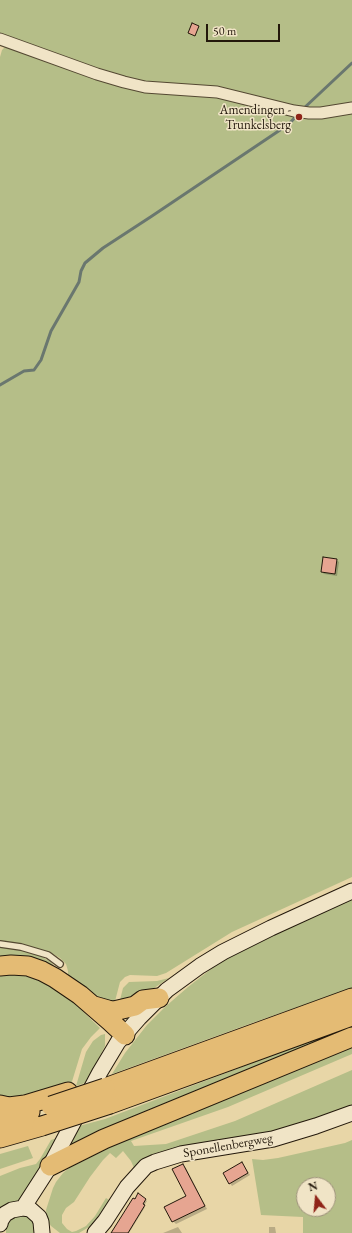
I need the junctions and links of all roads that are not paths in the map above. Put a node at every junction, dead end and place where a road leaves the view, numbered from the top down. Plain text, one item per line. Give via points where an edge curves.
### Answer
1 (0, 39) edge
2 (352, 108) edge
3 (352, 891) edge
4 (0, 944) edge
5 (60, 964) dead end
6 (0, 966) edge
7 (159, 998) junction
8 (352, 998) edge
9 (92, 1005) junction
10 (352, 1016) edge
11 (124, 1035) junction
12 (352, 1037) edge
13 (112, 1092) junction
14 (53, 1101) junction
15 (0, 1105) edge
16 (352, 1113) edge
17 (0, 1121) edge
18 (0, 1138) edge
19 (50, 1166) junction
20 (29, 1210) junction
21 (0, 1224) edge
22 (45, 1232) edge
23 (95, 1233) edge

1 - 2 street via 66,63 145,87 217,92 308,113
3 - 7 street via 223,952 200,966
4 - 5 lane via 48,955
6 - 9 highway via 28,966 42,971
7 - 9 highway via 143,1000 135,1006 114,1011
7 - 11 street
8 - 13 highway
9 - 11 highway
10 - 13 highway
11 - 19 street via 100,1072
12 - 19 highway via 104,1140
13 - 14 highway via 85,1086
13 - 18 highway, bridge via 42,1126
14 - 15 highway via 9,1107
14 - 17 highway
16 - 23 street, Sponellenbergweg via 273,1139 181,1154 146,1166 127,1187
19 - 20 street
20 - 21 street via 12,1210 5,1214
20 - 22 street via 41,1222

